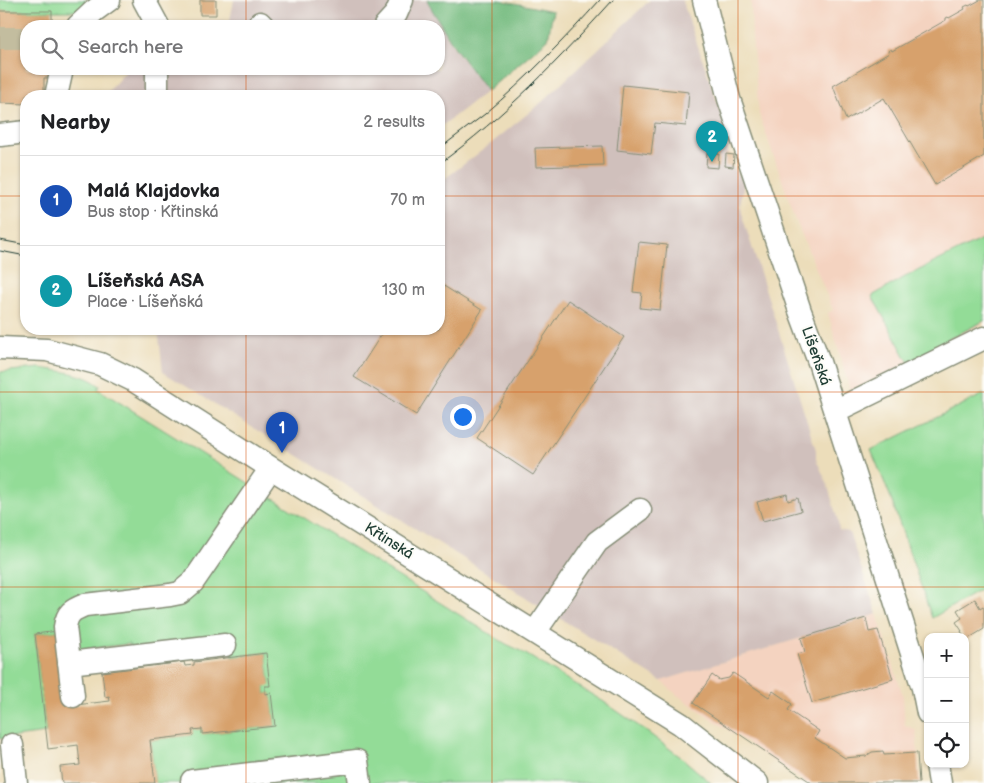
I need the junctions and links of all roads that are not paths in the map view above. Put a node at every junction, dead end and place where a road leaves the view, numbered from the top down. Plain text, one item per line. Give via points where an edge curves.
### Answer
1 (109, 0) edge
2 (144, 0) edge
3 (402, 0) edge
4 (704, 0) edge
5 (84, 20) edge
6 (155, 20) edge
7 (390, 20) edge
8 (61, 75) edge
9 (157, 75) edge
10 (57, 90) edge
11 (157, 90) edge
12 (20, 132) edge
13 (0, 134) edge
14 (984, 338) edge
15 (0, 348) edge
16 (835, 410) junction
17 (271, 468) junction
18 (640, 510) dead end
19 (534, 632) junction
20 (225, 645) dead end
21 (69, 663) junction
22 (73, 696) dead end
23 (924, 696) edge
24 (12, 744) dead end
25 (938, 768) edge
26 (192, 782) dead end
27 (16, 783) edge
28 (360, 783) edge
29 (757, 783) edge
30 (940, 783) edge

1 - 5 street
2 - 6 street
3 - 7 street
4 - 16 street, Líšeňská via 729,100
8 - 10 street
9 - 11 street
12 - 13 street
14 - 16 street
15 - 17 street, Křtinská via 46,350 100,364 133,380
16 - 23 street, Líšeňská
17 - 19 street, Křtinská
17 - 21 street via 193,582 180,593 85,604 74,609 65,627
18 - 19 street via 597,542
19 - 29 street, Křtinská via 681,724
20 - 21 street
21 - 22 street
24 - 27 street
25 - 30 street
26 - 28 street via 357,761

